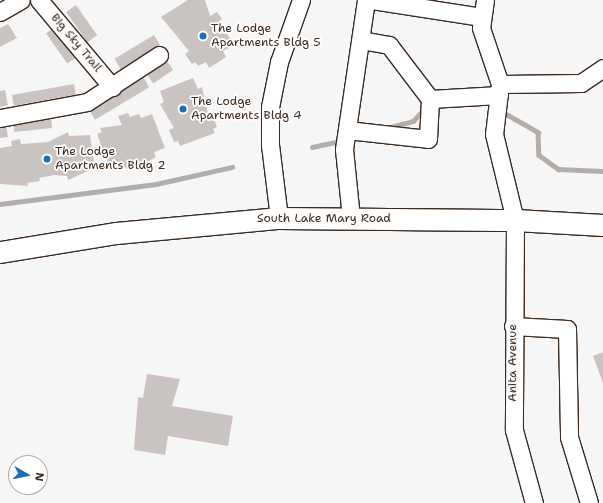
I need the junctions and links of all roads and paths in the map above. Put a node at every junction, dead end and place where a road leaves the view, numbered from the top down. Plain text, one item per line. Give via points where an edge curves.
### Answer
1 (21, 0) edge
2 (39, 0) edge
3 (301, 0) edge
4 (366, 0) edge
5 (372, 0) edge
6 (485, 0) edge
7 (0, 12) edge
8 (482, 17) junction
9 (360, 40) junction
10 (159, 56) dead end
11 (603, 68) edge
12 (112, 87) junction
13 (499, 89) junction
14 (430, 99) junction
15 (0, 118) edge
16 (346, 130) junction
17 (279, 218) junction
18 (351, 218) junction
19 (515, 220) junction
20 (603, 224) edge
21 (0, 252) edge
22 (513, 326) junction
23 (534, 503) edge
24 (589, 503) edge

1 - 7 street
2 - 12 street, Big Sky Trail
3 - 17 street via 279,62 270,107 270,145
4 - 9 street
5 - 8 street
6 - 8 street
8 - 13 street via 481,28
9 - 14 street via 389,45
9 - 16 street
10 - 12 street
11 - 13 street via 581,83
12 - 15 street via 88,102
13 - 14 street
13 - 19 street, Anita Avenue via 494,134
14 - 16 street via 428,139
16 - 18 street via 344,149
17 - 18 main road, South Lake Mary Road
17 - 21 main road, South Lake Mary Road via 116,233
18 - 19 main road, South Lake Mary Road
19 - 20 main road, South Lake Mary Road
19 - 22 street, Anita Avenue
22 - 23 street, Anita Avenue via 514,430 524,477
22 - 24 street via 567,329 569,437

